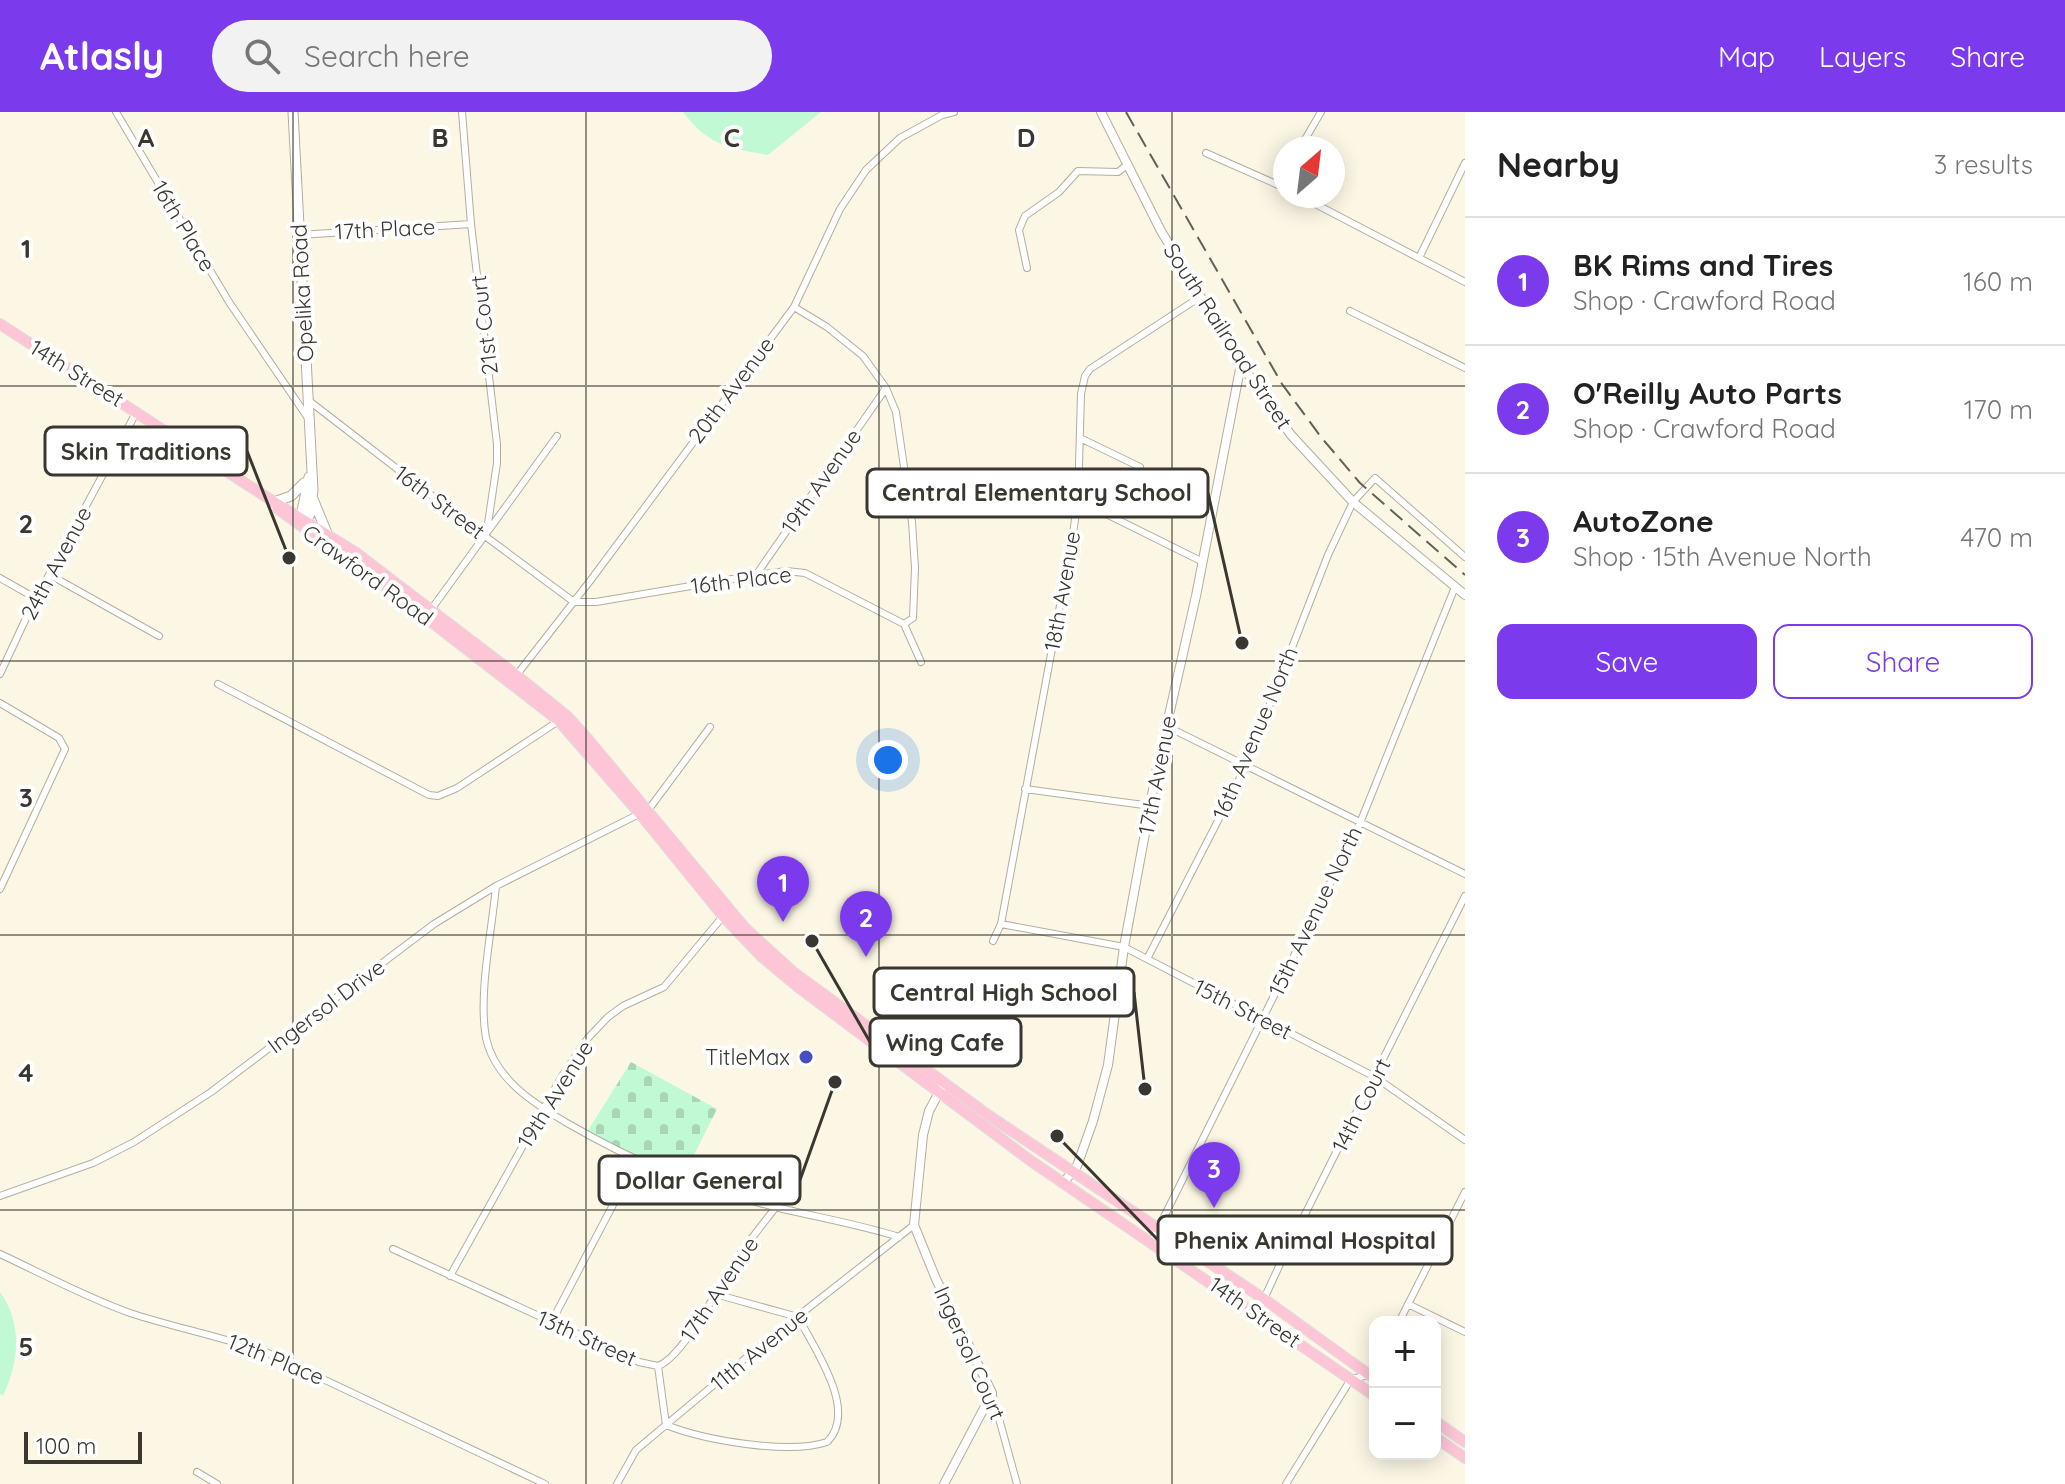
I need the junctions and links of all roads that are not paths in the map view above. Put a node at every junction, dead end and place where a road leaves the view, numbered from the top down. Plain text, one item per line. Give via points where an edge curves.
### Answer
1 (116, 112) edge
2 (293, 112) edge
3 (462, 112) edge
4 (954, 112) edge
5 (1101, 112) edge
6 (1321, 112) edge
7 (1307, 136) edge
8 (1206, 153) dead end
9 (1465, 163) edge
10 (1127, 165) junction
11 (1273, 183) edge
12 (1323, 208) edge
13 (471, 224) junction
14 (299, 235) junction
15 (1419, 258) junction
16 (1027, 268) dead end
17 (1465, 282) edge
18 (1200, 297) junction
19 (794, 307) junction
20 (1350, 311) dead end
21 (0, 324) edge
22 (1241, 364) junction
23 (1465, 368) edge
24 (886, 388) junction
25 (307, 399) junction
26 (137, 411) junction
27 (308, 418) junction
28 (557, 436) dead end
29 (1080, 438) junction
30 (1140, 467) dead end
31 (310, 474) junction
32 (312, 497) junction
33 (1078, 500) junction
34 (274, 502) junction
35 (1353, 502) junction
36 (304, 522) junction
37 (327, 533) junction
38 (486, 537) junction
39 (1465, 557) edge
40 (1201, 561) junction
41 (50, 575) junction
42 (756, 575) junction
43 (0, 578) edge
44 (1455, 587) junction
45 (1465, 595) edge
46 (37, 599) junction
47 (574, 602) junction
48 (428, 614) junction
49 (904, 624) junction
50 (159, 636) dead end
51 (921, 662) dead end
52 (0, 674) edge
53 (514, 679) junction
54 (218, 684) dead end
55 (0, 703) edge
56 (563, 719) junction
57 (1166, 726) junction
58 (710, 727) dead end
59 (1246, 766) junction
60 (468, 780) junction
61 (475, 789) dead end
62 (1025, 789) junction
63 (1151, 806) junction
64 (645, 812) junction
65 (1360, 823) junction
66 (1465, 874) edge
67 (496, 886) junction
68 (0, 889) edge
69 (1465, 896) edge
70 (726, 913) junction
71 (1001, 924) junction
72 (993, 941) dead end
73 (1124, 947) junction
74 (1147, 959) junction
75 (1262, 1019) junction
76 (1375, 1077) junction
77 (941, 1088) junction
78 (544, 1110) junction
79 (1465, 1140) edge
80 (636, 1161) junction
81 (1073, 1171) junction
82 (1064, 1182) junction
83 (1465, 1192) edge
84 (0, 1196) edge
85 (776, 1207) junction
86 (914, 1225) junction
87 (1158, 1228) junction
88 (899, 1237) junction
89 (1152, 1241) junction
90 (393, 1249) dead end
91 (0, 1254) edge
92 (450, 1276) junction
93 (715, 1294) junction
94 (1264, 1299) junction
95 (1408, 1304) junction
96 (1257, 1314) junction
97 (1402, 1316) edge
98 (798, 1317) junction
99 (552, 1321) junction
100 (1465, 1332) edge
101 (658, 1366) junction
102 (1369, 1370) edge
103 (1369, 1374) edge
104 (1351, 1379) junction
105 (1369, 1392) edge
106 (992, 1393) junction
107 (666, 1425) junction
108 (1441, 1425) edge
109 (1441, 1441) edge
110 (1465, 1442) edge
111 (1465, 1458) edge
112 (197, 1472) dead end
113 (217, 1484) edge
114 (545, 1484) edge
115 (617, 1484) edge
116 (944, 1484) edge
117 (1017, 1484) edge
118 (1286, 1484) edge

1 - 27 street, 16th Place via 229,302
2 - 14 main road, Opelika Road
3 - 13 street, 21st Court
4 - 19 street, 20th Avenue via 900,138 866,170 840,209
5 - 10 street, South Railroad Street
6 - 7 street
8 - 11 street
9 - 15 street
10 - 16 street via 1118,172 1078,171 1025,216 1019,230
10 - 18 street, South Railroad Street
12 - 15 street
13 - 14 street, 17th Place
13 - 38 street, 21st Court via 497,444
14 - 25 main road, Opelika Road
15 - 17 street
18 - 22 street, South Railroad Street
18 - 29 street, 18th Avenue via 1090,369 1082,385
19 - 24 street via 863,356
19 - 47 street, 20th Avenue
20 - 23 street
21 - 26 main road, 14th Street
22 - 35 street, South Railroad Street via 1309,457
22 - 40 street, 17th Avenue
24 - 42 street, 19th Avenue
24 - 49 street via 900,430 913,537 915,608 913,618
25 - 27 main road, Opelika Road
25 - 38 street, 16th Street
26 - 34 main road, 14th Street
26 - 41 street, 24th Avenue
27 - 31 main road, Opelika Road
28 - 38 street
29 - 30 street
29 - 33 street, 18th Avenue
31 - 32 main road, Opelika Road
31 - 34 main road via 299,491
31 - 36 main road, Opelika Road
32 - 36 main road, Opelika Road
32 - 37 main road
33 - 40 street
33 - 62 street, 18th Avenue
34 - 36 main road, Crawford Road
35 - 39 street, 16th Avenue North via 1375,478
35 - 44 street, South Railroad Street
35 - 59 street, 16th Avenue North
36 - 37 main road, Crawford Road
36 - 48 main road, Crawford Road
37 - 48 main road, Crawford Road
38 - 47 street, 16th Street
38 - 48 street
40 - 57 street, 17th Avenue
41 - 46 street, 24th Avenue
41 - 50 street
42 - 47 street, 16th Place
42 - 49 street, 16th Place via 805,573
43 - 46 street
44 - 45 street, South Railroad Street
44 - 65 street, 15th Avenue North
46 - 52 street, 24th Avenue
47 - 53 street, 20th Avenue
48 - 53 main road, Crawford Road
49 - 51 street
53 - 56 main road, Crawford Road
54 - 60 street via 429,795 448,793
55 - 68 street via 59,738 65,749
56 - 60 street
56 - 64 main road, Crawford Road
57 - 59 street
57 - 63 street, 17th Avenue
58 - 64 street
59 - 65 street
59 - 74 street, 16th Avenue North
60 - 61 street
62 - 63 street
62 - 71 street, 18th Avenue
63 - 73 street, 17th Avenue
64 - 67 street, Ingersol Drive
64 - 70 main road, Crawford Road
65 - 66 street
65 - 75 street, 15th Avenue North
67 - 78 street via 484,1012 487,1039 496,1065
67 - 84 street, Ingersol Drive via 434,924 174,1118 93,1163
69 - 76 street, 14th Court
70 - 77 main road, Crawford Road via 762,957 798,987
70 - 78 street, 19th Avenue via 664,987 623,1006 588,1038
71 - 72 street, 18th Avenue
71 - 73 street, 15th Street
73 - 74 street, 15th Street
73 - 81 street, 17th Avenue via 1108,1065
74 - 75 street, 15th Street
75 - 76 street, 15th Street
75 - 87 street, 15th Avenue North
76 - 79 street, 15th Street
76 - 94 street, 14th Court
77 - 81 main road, 14th Street
77 - 82 main road, 14th Street
77 - 86 street via 923,1135
78 - 80 street
78 - 92 street, 19th Avenue
80 - 85 street
80 - 99 street
81 - 82 street, 17th Avenue
81 - 87 main road, 14th Street
82 - 89 main road, 14th Street
83 - 95 street
85 - 88 street
85 - 93 street, 17th Avenue
86 - 88 street, 11th Avenue
86 - 106 street, Ingersol Court
87 - 89 street, 15th Avenue North
87 - 94 main road, 14th Street
88 - 98 street, 11th Avenue
89 - 96 main road, 14th Street
90 - 92 street, 13th Street
91 - 114 street, 12th Place via 134,1314 268,1353
92 - 99 street, 13th Street
93 - 98 street
93 - 101 street, 17th Avenue via 674,1356
94 - 96 street, 14th Court
94 - 102 main road, 14th Street
95 - 97 street
95 - 100 street
96 - 104 main road, 14th Street
98 - 107 street, 11th Avenue
98 - 107 street via 838,1401 839,1419 827,1442 763,1445 717,1440
99 - 101 street, 13th Street
101 - 107 street, 13th Street
103 - 104 street
104 - 105 main road, 14th Street
104 - 118 street
106 - 116 street
106 - 117 street, Ingersol Court
107 - 115 street, 11th Avenue via 636,1450
108 - 110 main road
109 - 111 main road
112 - 113 street

